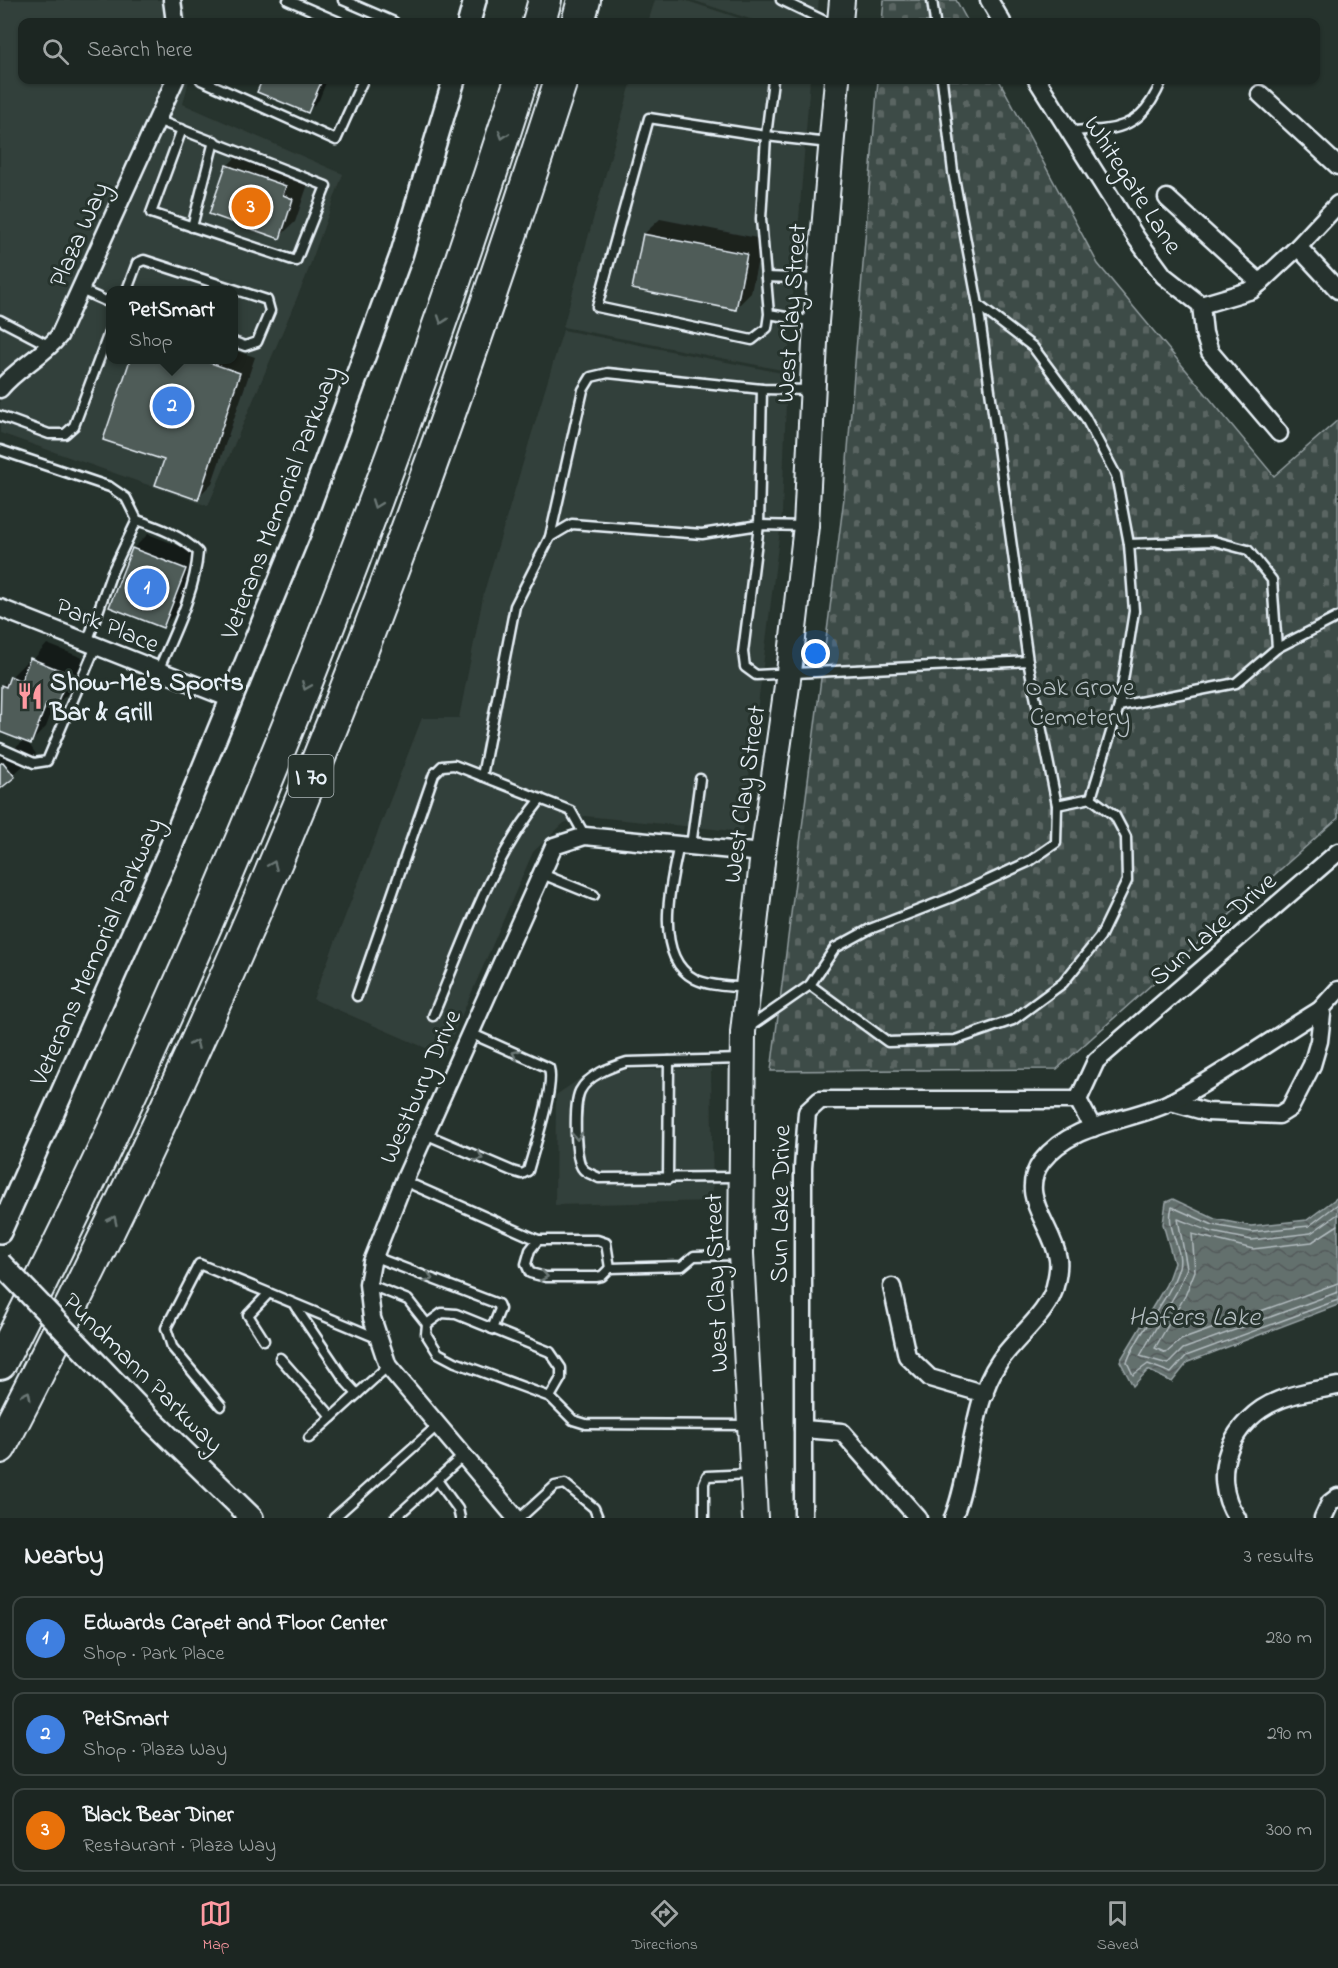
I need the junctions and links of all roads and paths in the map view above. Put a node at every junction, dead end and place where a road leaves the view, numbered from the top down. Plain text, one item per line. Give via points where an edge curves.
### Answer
1 (172, 0) edge
2 (288, 0) edge
3 (343, 0) edge
4 (476, 0) edge
5 (545, 0) edge
6 (584, 0) edge
7 (781, 0) edge
8 (842, 0) edge
9 (932, 0) edge
10 (988, 0) edge
11 (174, 18) edge
12 (330, 18) edge
13 (385, 18) edge
14 (470, 18) edge
15 (540, 18) edge
16 (579, 18) edge
17 (819, 18) edge
18 (840, 18) edge
19 (934, 18) edge
20 (999, 18) edge
21 (173, 84) edge
22 (219, 84) edge
23 (361, 84) edge
24 (453, 84) edge
25 (520, 84) edge
26 (560, 84) edge
27 (772, 84) edge
28 (837, 84) edge
29 (943, 84) edge
30 (1039, 84) edge
31 (1160, 84) edge
32 (1260, 94) dead end
33 (157, 120) junction
34 (182, 129) junction
35 (1069, 133) junction
36 (766, 136) junction
37 (214, 141) junction
38 (833, 143) junction
39 (1338, 166) edge
40 (1167, 198) dead end
41 (1338, 204) edge
42 (192, 227) junction
43 (1298, 247) junction
44 (766, 277) junction
45 (820, 279) junction
46 (1260, 283) junction
47 (129, 286) edge
48 (224, 286) edge
49 (81, 290) junction
50 (238, 291) edge
51 (1338, 291) edge
52 (106, 301) edge
53 (978, 305) junction
54 (1201, 305) junction
55 (769, 314) junction
56 (0, 321) edge
57 (816, 322) junction
58 (106, 343) edge
59 (238, 343) edge
60 (51, 346) junction
61 (762, 388) junction
62 (0, 389) edge
63 (813, 391) junction
64 (0, 416) edge
65 (1279, 433) dead end
66 (0, 450) edge
67 (137, 520) junction
68 (759, 525) junction
69 (806, 526) junction
70 (550, 537) junction
71 (1129, 544) junction
72 (0, 608) edge
73 (1338, 617) edge
74 (91, 644) junction
75 (1277, 648) junction
76 (1028, 661) junction
77 (158, 671) junction
78 (789, 672) junction
79 (231, 699) junction
80 (1119, 706) junction
81 (0, 748) edge
82 (482, 776) junction
83 (700, 779) dead end
84 (1091, 798) junction
85 (541, 799) junction
86 (1058, 805) junction
87 (585, 836) junction
88 (685, 846) junction
89 (1338, 852) edge
90 (763, 853) junction
91 (542, 874) junction
92 (594, 895) dead end
93 (810, 985) junction
94 (748, 988) junction
95 (1338, 990) edge
96 (357, 996) dead end
97 (1320, 1011) junction
98 (433, 1016) dead end
99 (743, 1032) junction
100 (470, 1033) junction
101 (742, 1059) junction
102 (669, 1061) junction
103 (1078, 1100) junction
104 (1171, 1102) junction
105 (1093, 1128) junction
106 (425, 1134) junction
107 (740, 1177) junction
108 (668, 1179) junction
109 (404, 1181) junction
110 (0, 1232) edge
111 (538, 1240) junction
112 (741, 1254) junction
113 (375, 1257) junction
114 (0, 1263) edge
115 (609, 1268) junction
116 (368, 1284) junction
117 (892, 1287) dead end
118 (268, 1294) junction
119 (295, 1305) junction
120 (427, 1323) junction
121 (492, 1329) junction
122 (377, 1338) junction
123 (264, 1340) dead end
124 (280, 1358) dead end
125 (0, 1363) edge
126 (388, 1366) junction
127 (1338, 1386) edge
128 (357, 1394) junction
129 (985, 1394) junction
130 (550, 1397) junction
131 (221, 1407) dead end
132 (332, 1417) junction
133 (749, 1425) junction
134 (437, 1426) junction
135 (803, 1429) junction
136 (309, 1438) dead end
137 (0, 1447) edge
138 (463, 1456) junction
139 (752, 1474) junction
140 (437, 1480) junction
141 (1338, 1497) edge
142 (252, 1518) edge
143 (334, 1518) edge
144 (395, 1518) edge
145 (460, 1518) edge
146 (518, 1518) edge
147 (598, 1518) edge
148 (704, 1518) edge
149 (755, 1518) edge
150 (803, 1518) edge
151 (918, 1518) edge
152 (953, 1518) edge
153 (1237, 1518) edge
154 (1323, 1518) edge

1 - 11 street
2 - 12 lane
3 - 13 lane
4 - 14 street
5 - 15 highway
6 - 16 highway
7 - 17 lane
8 - 18 main road
9 - 19 lane
10 - 20 street
21 - 33 street, Plaza Way
22 - 23 lane via 336,140
24 - 79 street, Veterans Memorial Parkway via 401,256 300,531
25 -> 125 highway, I 70 via 428,361 319,654 171,1004
137 -> 26 highway, I 70 via 146,1152 315,765 431,466
27 - 36 lane
28 - 38 main road, West Clay Street
29 - 53 lane
30 - 35 street, Whitegate Lane
31 - 35 lane via 1153,101 1136,119 1118,127
32 - 39 street
33 - 34 lane
33 - 49 street, Plaza Way
34 - 37 lane
34 - 42 lane via 151,213
35 - 54 street, Whitegate Lane via 1164,276
36 - 38 lane
36 - 44 lane via 761,219
36 - 55 lane via 649,118 597,307 752,340 767,328
37 - 42 lane
37 - 42 lane via 326,186 296,261
38 - 45 main road, West Clay Street
40 - 46 street, Whitegate Lane
41 - 43 street
43 - 46 street
43 - 51 street
44 - 45 lane
44 - 55 lane
45 - 57 main road, West Clay Street
46 - 54 street via 1252,290
47 - 48 lane via 137,263 144,260
49 - 52 lane
49 - 60 street, Plaza Way
50 - 59 lane via 267,300 270,311 257,342 245,346
53 - 71 lane via 1033,347 1084,417 1116,475
53 - 76 lane
54 - 65 street via 1210,352
55 - 57 lane
56 - 60 lane
57 - 63 main road, West Clay Street
58 - 64 lane via 74,426 65,434 49,434
60 - 62 street, Plaza Way
61 - 63 lane
61 - 68 lane
61 - 70 lane via 608,373 591,377 583,390
63 - 69 main road, West Clay Street
66 - 67 lane via 110,487 126,498
67 - 74 lane via 112,572
67 - 77 lane via 159,528 198,552 183,612
68 - 69 lane
68 - 70 lane via 702,534 572,524
68 - 78 lane via 743,652 745,667 756,675
69 - 78 main road, West Clay Street
70 - 82 lane via 514,606
71 - 75 lane via 1214,541 1248,550 1272,580
71 - 80 lane via 1134,611
72 - 74 street, Park Place
73 - 75 lane
74 - 77 street, Park Place
74 - 81 lane via 46,761 34,763
75 - 80 lane via 1236,684
76 - 78 lane
76 - 86 lane
77 - 79 street, Park Place
78 - 90 main road, West Clay Street
79 - 110 street, Veterans Memorial Parkway via 168,854
80 - 84 lane
82 - 85 lane
82 - 96 lane via 454,765 442,766 434,774
83 - 88 lane
84 - 86 lane
84 - 93 lane via 1115,816 1126,837 1127,881 1100,937 1063,983 1013,1020 954,1040 888,1042
85 - 87 lane via 571,811
85 - 98 lane via 503,854
86 - 93 lane via 1056,843 1030,861 870,929 835,948
87 - 88 street, Westbury Drive
87 - 91 street, Westbury Drive via 554,846
88 - 90 street, Westbury Drive
88 - 94 lane via 669,902 672,948 681,968 695,979
89 - 103 street, Sun Lake Drive via 1096,1061
90 - 94 main road, West Clay Street
91 - 92 lane
91 - 100 street, Westbury Drive
93 - 99 lane
94 - 99 main road, West Clay Street
95 - 97 street
97 - 104 street
97 - 104 street via 1320,1041 1307,1078 1290,1108 1279,1114 1207,1112
99 - 101 main road, West Clay Street
100 - 106 street, Westbury Drive
106 -> 100 lane via 512,1172 528,1171 547,1100 549,1068
101 - 102 lane
101 - 107 main road, West Clay Street
102 - 108 lane
102 -> 108 lane via 627,1062 610,1067 588,1081 576,1105 578,1158 583,1170 599,1178
103 - 105 street
103 - 135 street, Sun Lake Drive via 820,1100 807,1112 803,1168
104 - 105 street
105 - 129 street via 1061,1145 1043,1161 1034,1176 1032,1195 1058,1258 1055,1287 998,1363
106 - 109 street, Westbury Drive
107 - 108 lane
107 - 112 main road, West Clay Street
109 - 111 lane
109 - 113 street, Westbury Drive
111 - 115 lane via 597,1239 606,1243
111 -> 115 lane via 526,1264 530,1273 546,1277 596,1277
112 - 115 lane via 694,1256 675,1267
112 - 133 main road, West Clay Street
113 - 116 street, Westbury Drive
113 -> 121 lane via 498,1305
114 - 142 street, Pundmann Parkway, bridge via 142,1411
116 - 120 lane via 408,1300
116 - 122 street, Westbury Drive
117 - 129 street via 907,1356 930,1378
118 - 119 lane
118 - 123 lane via 248,1315
118 - 131 lane via 199,1264 166,1328 172,1347
119 - 122 lane
119 - 128 lane
120 - 121 lane via 448,1313
120 - 130 lane via 426,1334 438,1353
121 - 130 lane via 556,1358 561,1377
122 - 126 street, Westbury Drive
124 - 132 lane
126 - 128 lane
126 - 134 street, Westbury Drive
127 - 153 street via 1279,1400 1247,1419 1226,1452 1224,1480
128 - 132 lane
129 - 152 street
130 - 133 lane via 573,1420 586,1424
132 - 136 lane
133 - 139 main road, West Clay Street
134 - 138 street, Westbury Drive
134 - 143 lane
135 - 150 street, Sun Lake Drive
135 - 151 street via 842,1432
138 - 140 lane
138 - 146 street, Westbury Drive
139 - 148 lane via 707,1476
139 - 149 main road, West Clay Street
140 - 144 lane
140 - 145 lane
141 - 154 street via 1330,1503
146 - 147 lane via 555,1486 565,1484 594,1508

